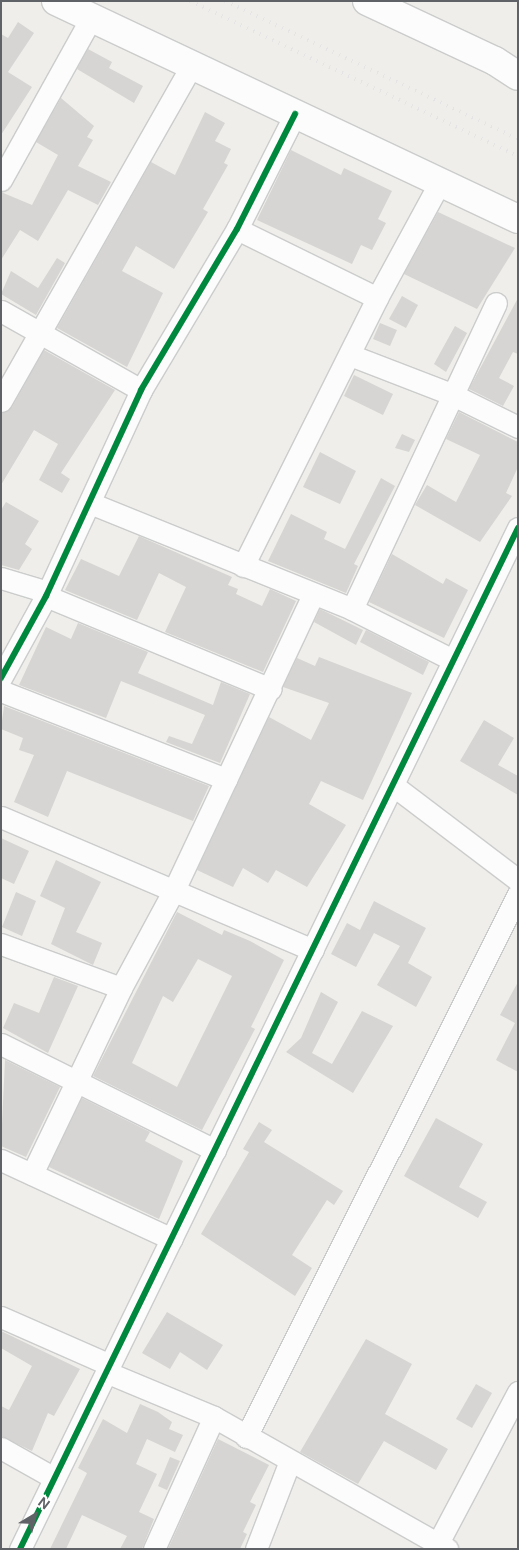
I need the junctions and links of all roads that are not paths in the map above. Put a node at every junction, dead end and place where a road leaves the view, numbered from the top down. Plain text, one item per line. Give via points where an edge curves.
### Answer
1 (56, 1) edge
2 (367, 1) edge
3 (91, 18) junction
4 (192, 65) junction
5 (518, 76) edge
6 (295, 114) junction
7 (1, 180) edge
8 (440, 182) junction
9 (518, 218) edge
10 (237, 228) junction
11 (376, 298) junction
12 (496, 303) dead end
13 (1, 311) edge
14 (37, 332) junction
15 (350, 355) junction
16 (141, 390) junction
17 (451, 394) junction
18 (1, 401) edge
19 (518, 427) edge
20 (90, 503) junction
21 (518, 528) edge
22 (243, 566) junction
23 (1, 578) edge
24 (313, 594) junction
25 (46, 596) junction
26 (352, 609) junction
27 (451, 659) junction
28 (1, 678) edge
29 (271, 689) junction
30 (1, 691) edge
31 (226, 779) junction
32 (394, 786) junction
33 (1, 817) edge
34 (518, 880) edge
35 (174, 890) junction
36 (518, 894) edge
37 (1, 944) edge
38 (313, 950) junction
39 (121, 988) junction
40 (1, 1044) edge
41 (77, 1080) junction
42 (215, 1150) junction
43 (1, 1160) edge
44 (32, 1174) junction
45 (172, 1239) junction
46 (1, 1317) edge
47 (108, 1364) junction
48 (518, 1392) edge
49 (214, 1417) junction
50 (246, 1437) junction
51 (1, 1448) edge
52 (290, 1461) junction
53 (54, 1478) junction
54 (442, 1546) edge
55 (20, 1549) edge
56 (154, 1549) edge
57 (256, 1549) edge

1 - 3 street
2 - 5 street via 495,60
3 - 4 street
3 - 7 street
4 - 6 street
4 - 14 street
6 - 8 street
6 - 10 street
8 - 9 street
8 - 11 street
10 - 11 street
10 - 16 street
11 - 15 street
12 - 17 street
13 - 14 street
14 - 16 street
14 - 18 street
15 - 17 street
15 - 22 street
16 - 20 street
17 - 19 street
17 - 26 street
20 - 22 street
20 - 25 street
21 - 27 street
22 - 24 street
23 - 25 street via 41,590
24 - 26 street
24 - 29 street
25 - 28 street
25 - 29 street
26 - 27 street
27 - 32 street
29 - 31 street
30 - 31 street
31 - 35 street
32 - 34 street
32 - 38 street
33 - 35 street
35 - 38 street
35 - 39 street
36 - 50 street
37 - 39 street
38 - 42 street
39 - 41 street
40 - 41 street
41 - 42 street
41 - 44 street
42 - 45 street
43 - 44 street
44 - 45 street
45 - 47 street
46 - 47 street
47 - 49 street via 106,1372
47 - 53 street
48 - 54 street
49 - 50 street
49 - 56 street
50 - 52 street
51 - 53 street
52 - 54 street
52 - 57 street
53 - 55 street

